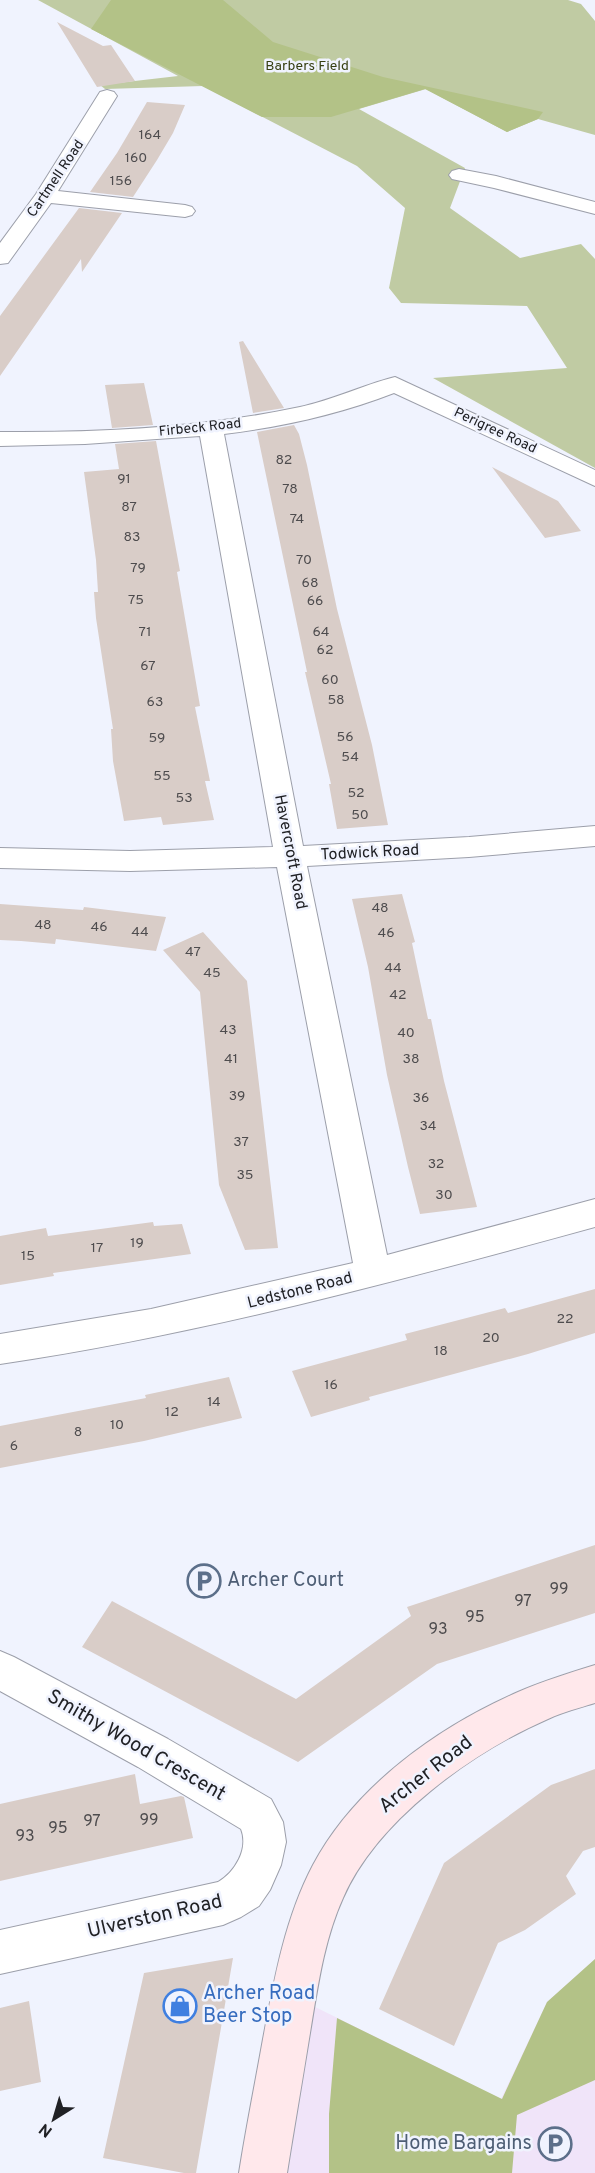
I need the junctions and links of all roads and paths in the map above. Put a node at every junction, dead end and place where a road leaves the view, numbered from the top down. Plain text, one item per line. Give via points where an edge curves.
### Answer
1 (107, 96) dead end
2 (459, 175) dead end
3 (45, 196) junction
4 (595, 208) edge
5 (185, 211) dead end
6 (0, 258) edge
7 (395, 384) joint
8 (211, 429) junction
9 (0, 439) edge
10 (595, 479) edge
11 (595, 836) edge
12 (290, 857) junction
13 (0, 858) edge
14 (595, 1213) edge
15 (373, 1273) junction
16 (0, 1349) edge
17 (0, 1670) edge
18 (595, 1684) edge
19 (264, 1830) joint
20 (0, 1952) edge
21 (262, 2173) edge

1 - 3 street, Cartmell Road
2 - 4 street via 502,177
3 - 5 street
3 - 6 street, Cartmell Road
7 - 8 street, Firbeck Road via 358,400 308,413
7 - 10 street, Perigree Road
8 - 9 street, Firbeck Road
8 - 12 street, Havercroft Road
11 - 12 street, Todwick Road via 450,850
12 - 13 street, Todwick Road via 156,862
12 - 15 street, Havercroft Road
14 - 15 street, Ledstone Road
15 - 16 street, Ledstone Road via 248,1305
17 - 19 street, Smithy Wood Crescent via 256,1814
18 - 21 street, Archer Road via 532,1706 462,1746 384,1805 343,1855 312,1922 299,1970
19 - 20 street, Ulverston Road via 264,1850 251,1881 242,1893 223,1904

